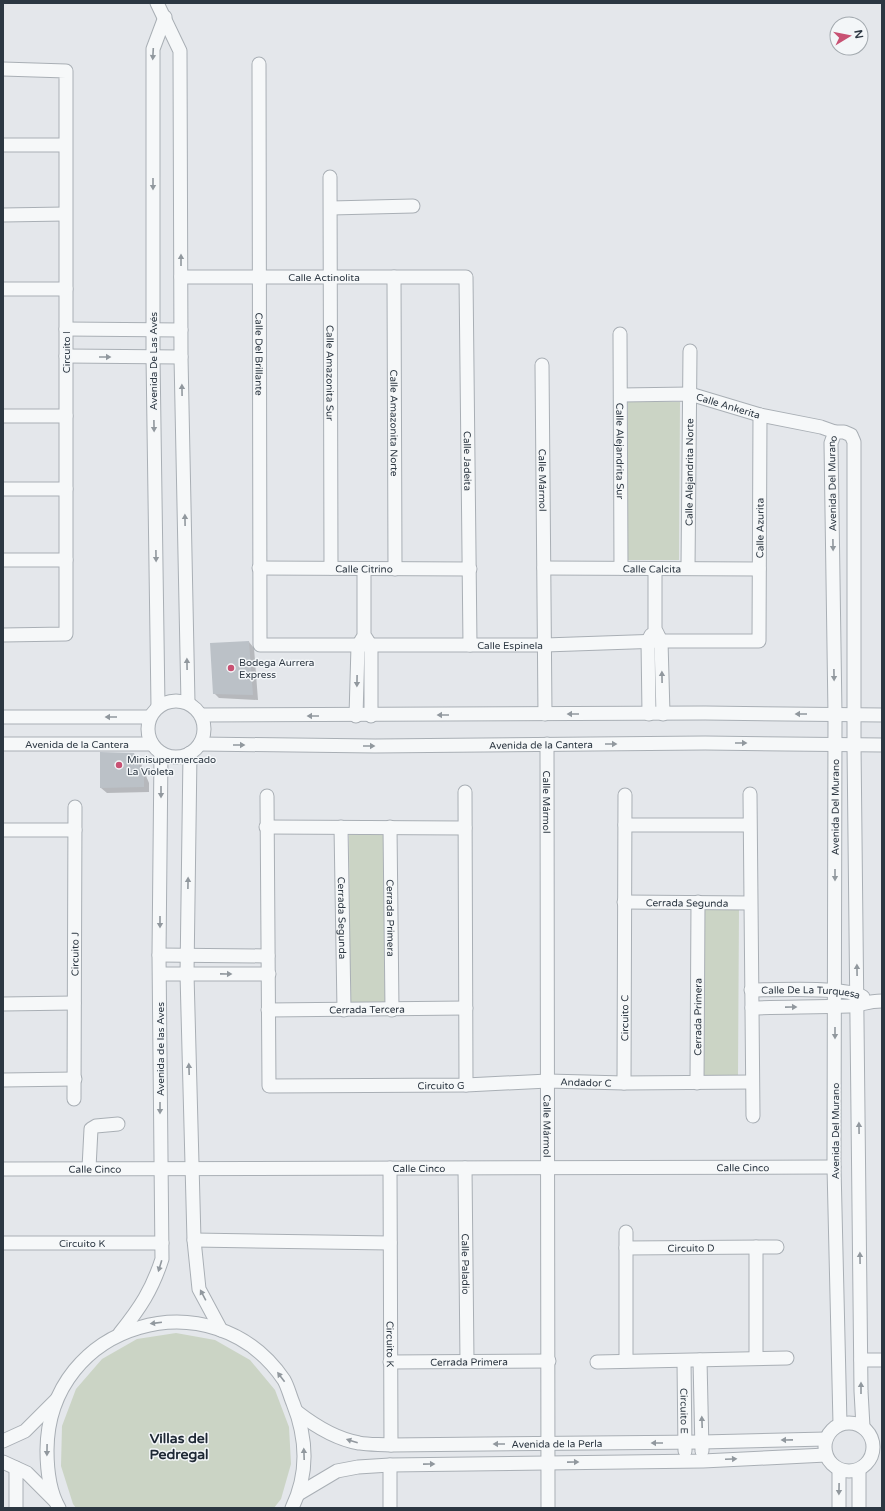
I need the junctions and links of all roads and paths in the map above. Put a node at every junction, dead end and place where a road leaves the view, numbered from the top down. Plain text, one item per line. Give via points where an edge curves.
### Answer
1 (157, 3) edge
2 (165, 17) junction
3 (259, 64) dead end
4 (3, 69) edge
5 (3, 145) edge
6 (65, 145) junction
7 (330, 177) dead end
8 (413, 206) dead end
9 (331, 208) junction
10 (65, 214) junction
11 (3, 215) edge
12 (181, 277) junction
13 (259, 277) junction
14 (332, 277) junction
15 (394, 277) junction
16 (466, 277) joint
17 (3, 289) edge
18 (66, 289) junction
19 (66, 329) junction
20 (153, 330) junction
21 (182, 330) junction
22 (620, 334) dead end
23 (690, 351) dead end
24 (66, 356) junction
25 (153, 357) junction
26 (182, 357) junction
27 (542, 365) dead end
28 (690, 394) junction
29 (620, 395) junction
30 (760, 415) junction
31 (3, 416) edge
32 (66, 416) junction
33 (835, 432) junction
34 (3, 489) edge
35 (66, 489) junction
36 (3, 560) edge
37 (66, 560) junction
38 (259, 568) junction
39 (331, 568) junction
40 (364, 568) junction
41 (395, 568) junction
42 (470, 568) junction
43 (544, 568) junction
44 (621, 568) junction
45 (688, 568) junction
46 (655, 569) junction
47 (760, 569) junction
48 (655, 629) junction
49 (3, 635) edge
50 (661, 641) junction
51 (759, 641) joint
52 (364, 642) junction
53 (648, 642) junction
54 (260, 645) joint
55 (470, 645) junction
56 (545, 645) junction
57 (188, 703) junction
58 (158, 706) junction
59 (545, 714) junction
60 (649, 714) junction
61 (663, 714) junction
62 (835, 714) junction
63 (201, 715) junction
64 (855, 715) junction
65 (882, 715) edge
66 (356, 716) junction
67 (371, 716) junction
68 (3, 717) edge
69 (150, 717) junction
70 (3, 744) edge
71 (200, 744) junction
72 (547, 744) junction
73 (835, 744) junction
74 (854, 745) junction
75 (882, 745) edge
76 (156, 749) junction
77 (190, 753) junction
78 (465, 792) dead end
79 (750, 794) dead end
80 (624, 795) dead end
81 (266, 796) dead end
82 (75, 807) dead end
83 (749, 824) junction
84 (625, 825) junction
85 (341, 826) junction
86 (266, 827) junction
87 (390, 827) junction
88 (465, 828) junction
89 (3, 830) edge
90 (75, 830) junction
91 (624, 902) junction
92 (698, 902) junction
93 (750, 903) junction
94 (160, 954) junction
95 (187, 955) junction
96 (268, 956) junction
97 (160, 974) junction
98 (187, 974) junction
99 (269, 974) junction
100 (751, 990) junction
101 (834, 991) junction
102 (861, 1000) junction
103 (882, 1001) edge
104 (74, 1003) junction
105 (3, 1004) edge
106 (835, 1006) junction
107 (466, 1008) junction
108 (752, 1008) junction
109 (268, 1010) junction
110 (344, 1010) junction
111 (392, 1010) junction
112 (75, 1079) junction
113 (3, 1080) edge
114 (548, 1081) junction
115 (752, 1082) junction
116 (624, 1083) junction
117 (697, 1083) junction
118 (466, 1085) junction
119 (74, 1099) dead end
120 (752, 1116) dead end
121 (118, 1124) dead end
122 (834, 1167) junction
123 (89, 1168) junction
124 (390, 1168) junction
125 (464, 1168) junction
126 (548, 1168) junction
127 (3, 1169) edge
128 (160, 1169) junction
129 (192, 1169) junction
130 (626, 1232) dead end
131 (194, 1240) junction
132 (3, 1243) edge
133 (162, 1243) junction
134 (390, 1243) junction
135 (756, 1247) junction
136 (777, 1247) dead end
137 (626, 1248) junction
138 (222, 1330) junction
139 (120, 1333) junction
140 (756, 1358) junction
141 (787, 1358) dead end
142 (700, 1360) junction
143 (861, 1360) junction
144 (882, 1360) edge
145 (467, 1361) junction
146 (549, 1361) junction
147 (626, 1361) junction
148 (684, 1361) junction
149 (390, 1362) junction
150 (597, 1362) dead end
151 (57, 1398) junction
152 (297, 1412) junction
153 (840, 1424) junction
154 (863, 1427) junction
155 (826, 1439) junction
156 (3, 1440) edge
157 (878, 1441) edge
158 (686, 1442) junction
159 (702, 1442) junction
160 (548, 1444) junction
161 (391, 1445) junction
162 (826, 1455) junction
163 (876, 1460) edge
164 (685, 1461) junction
165 (703, 1461) junction
166 (3, 1462) edge
167 (548, 1463) junction
168 (390, 1465) junction
169 (16, 1468) junction
170 (839, 1470) junction
171 (858, 1470) junction
172 (300, 1493) junction
173 (58, 1505) edge
174 (16, 1508) edge
175 (292, 1508) edge
176 (390, 1508) edge
177 (548, 1508) edge
178 (839, 1508) edge
179 (859, 1508) edge

1 - 2 street
12 -> 2 street via 180,51
2 -> 20 street, Avenida De Las Avés via 153,49
3 - 13 street, Calle Del Brillante
4 - 6 street, Circuito I via 66,71
5 - 6 street
6 - 10 street, Circuito I
7 - 9 street, Calle Amazonita Sur
8 - 9 street
9 - 14 street, Calle Amazonita Sur
10 - 11 street
10 - 18 street, Circuito I
12 - 13 street, Calle Actinolita
12 - 21 street
13 - 14 street, Calle Actinolita
13 - 38 street, Calle Del Brillante
14 - 15 street, Calle Actinolita
14 - 39 street, Calle Amazonita Sur
15 - 16 street, Calle Actinolita
15 - 41 street, Calle Amazonita Norte
16 - 42 street, Calle Jadeita
17 - 18 street
18 - 19 street, Circuito I
19 - 20 street
19 - 24 street, Circuito I
20 - 21 street
20 - 25 street, Avenida De Las Avés
21 - 26 street
22 - 29 street, Calle Alejandrita Sur
23 - 28 street, Calle Alejandrita Norte
24 -> 25 street
24 - 32 street, Circuito I
25 - 26 street
25 -> 58 street, Avenida De Las Avés
57 -> 26 street
27 - 43 street, Calle Mármol
28 - 29 street, Calle Ankerita
28 - 30 street, Calle Ankerita
28 - 45 street, Calle Alejandrita Norte
29 - 44 street, Calle Alejandrita Sur
30 - 33 street, Calle Ankerita
30 - 47 street, Calle Azurita
31 - 32 street
32 - 35 street, Circuito I
33 -> 62 street, Avenida Del Murano via 832,443
33 - 64 street, Avenida Del Murano via 851,435 854,442
34 - 35 street
35 - 37 street, Circuito I
36 - 37 street
37 - 49 street, Circuito I via 66,634
38 - 39 street, Calle Citrino
38 - 54 street, Calle Del Brillante
39 - 40 street, Calle Citrino
40 - 41 street, Calle Citrino
40 - 52 street
41 - 42 street, Calle Citrino
42 - 55 street, Calle Jadeita
43 - 44 street, Calle Calcita
43 - 56 street, Calle Mármol
44 - 46 street, Calle Calcita
45 - 46 street, Calle Calcita
45 - 47 street, Calle Calcita
46 - 48 street
47 - 51 street, Calle Azurita
48 - 50 street
48 - 53 street
50 - 51 street, Calle Espinela
50 - 53 street, Calle Espinela
61 -> 50 street
52 - 54 street, Calle Espinela
52 - 55 street, Calle Espinela
52 -> 66 street
52 - 67 street
53 - 56 street, Calle Espinela
53 - 60 street
55 - 56 street, Calle Espinela
56 - 59 street, Calle Mármol
57 - 58 street via 172,700
57 - 63 street
58 - 69 street
60 -> 59 street
59 -> 67 street
60 - 61 street
62 -> 61 street
62 - 64 street
62 - 73 street, Avenida Del Murano
66 -> 63 street
63 - 71 street via 204,729
64 - 65 street
64 - 74 street, Avenida Del Murano
66 - 67 street
69 -> 68 street
69 - 76 street via 147,726
70 - 76 street, Avenida de la Cantera
71 -> 72 street, Avenida de la Cantera
71 - 77 street
72 -> 73 street, Avenida de la Cantera
72 - 114 street, Calle Mármol
73 - 74 street, Avenida de la Cantera
73 -> 101 street, Avenida Del Murano
74 - 75 street, Avenida de la Cantera
102 -> 74 street, Avenida Del Murano
76 - 77 street via 170,757
76 -> 94 street, Avenida de las Aves
95 -> 77 street
78 - 88 street, Circuito G
79 - 83 street
80 - 84 street, Circuito C
81 - 86 street, Circuito G
82 - 90 street, Circuito J
83 - 84 street
83 - 93 street
84 - 91 street, Circuito C
85 - 86 street
85 - 87 street
85 - 110 street, Cerrada Segunda
86 - 96 street, Circuito G
87 - 88 street
87 - 111 street, Cerrada Primera
88 - 107 street, Circuito G
89 - 90 street
90 - 104 street, Circuito J
91 - 92 street, Cerrada Segunda
91 - 116 street, Circuito C
92 - 93 street, Cerrada Segunda
92 - 117 street, Cerrada Primera
93 - 100 street
94 - 95 street
94 - 97 street, Avenida de las Aves
95 - 96 street
95 - 98 street
96 - 99 street, Circuito G
97 - 98 street
97 -> 128 street, Avenida de las Aves
98 -> 99 street
129 -> 98 street
99 - 109 street, Circuito G
100 - 101 street, Calle De La Turquesa
100 - 108 street
101 - 102 street, Calle De La Turquesa
101 - 106 street, Avenida Del Murano
102 - 103 street, Calle De La Turquesa
102 - 106 street, Calle De La Turquesa
143 -> 102 street, Avenida Del Murano
104 - 105 street
104 - 112 street, Circuito J
108 -> 106 street, Calle De La Turquesa
106 -> 122 street, Avenida Del Murano
107 - 111 street, Cerrada Tercera
107 - 118 street, Circuito G
108 - 115 street
109 - 110 street, Cerrada Tercera
109 - 118 street, Circuito G via 269,1086
110 - 111 street, Cerrada Tercera
112 - 113 street
112 - 119 street, Circuito J
114 - 116 street, Andador C
114 - 118 street, Andador C
114 - 126 street, Calle Mármol
115 - 117 street
115 - 120 street
116 - 117 street
121 - 123 street via 96,1126 91,1129
122 - 126 street, Calle Cinco
122 - 153 street, Avenida Del Murano
123 - 127 street, Calle Cinco
123 - 128 street, Calle Cinco
124 - 125 street, Calle Cinco
124 - 129 street, Calle Cinco
124 - 134 street, Circuito K
125 - 126 street, Calle Cinco
125 - 145 street, Calle Paladio
126 - 146 street, Calle Mármol
128 - 129 street, Calle Cinco
128 - 133 street, Avenida de las Aves
129 - 131 street
130 - 137 street
131 - 134 street
138 -> 131 street via 199,1289
132 - 133 street, Circuito K
133 -> 139 street, Avenida de las Aves via 162,1259 155,1282 137,1312
134 - 149 street, Circuito K
135 - 136 street, Circuito D
135 - 137 street, Circuito D
135 - 140 street
137 - 147 street
138 -> 139 street via 188,1322 167,1322 153,1323
152 -> 138 street via 284,1382 267,1360 246,1342
139 - 151 street via 83,1360 72,1372
140 - 141 street
140 - 142 street
142 - 148 street
159 -> 142 street
143 - 144 street
154 -> 143 street, Avenida Del Murano
145 - 146 street, Cerrada Primera
145 - 149 street, Cerrada Primera
146 - 160 street, Calle Mármol
147 - 148 street
147 - 150 street
148 - 158 street, Circuito E
149 - 161 street, Circuito K
151 - 156 street via 25,1431
151 -> 173 street via 47,1432 47,1468
161 -> 152 street, Avenida de la Perla via 358,1443 334,1435 317,1427
172 -> 152 street via 304,1433
153 - 154 street via 852,1422
153 - 155 street
154 - 157 street
155 -> 159 street, Avenida de la Perla
155 - 162 street
157 - 163 street via 873,1451
158 - 159 street, Avenida de la Perla
158 -> 160 street, Avenida de la Perla
158 - 164 street, Circuito E
159 - 165 street
160 -> 161 street, Avenida de la Perla
160 - 167 street, Calle Mármol
165 -> 162 street, Avenida de la Perla
162 - 170 street
163 - 171 street
164 - 165 street, Avenida de la Perla
167 -> 164 street, Avenida de la Perla
166 - 169 street
168 -> 167 street, Avenida de la Perla
167 - 177 street, Calle Mármol
168 - 172 street, Avenida de la Perla via 358,1467 337,1472
168 - 176 street
169 - 173 street via 27,1473
169 - 174 street
170 - 171 street
170 -> 178 street
171 - 179 street
172 - 175 street

